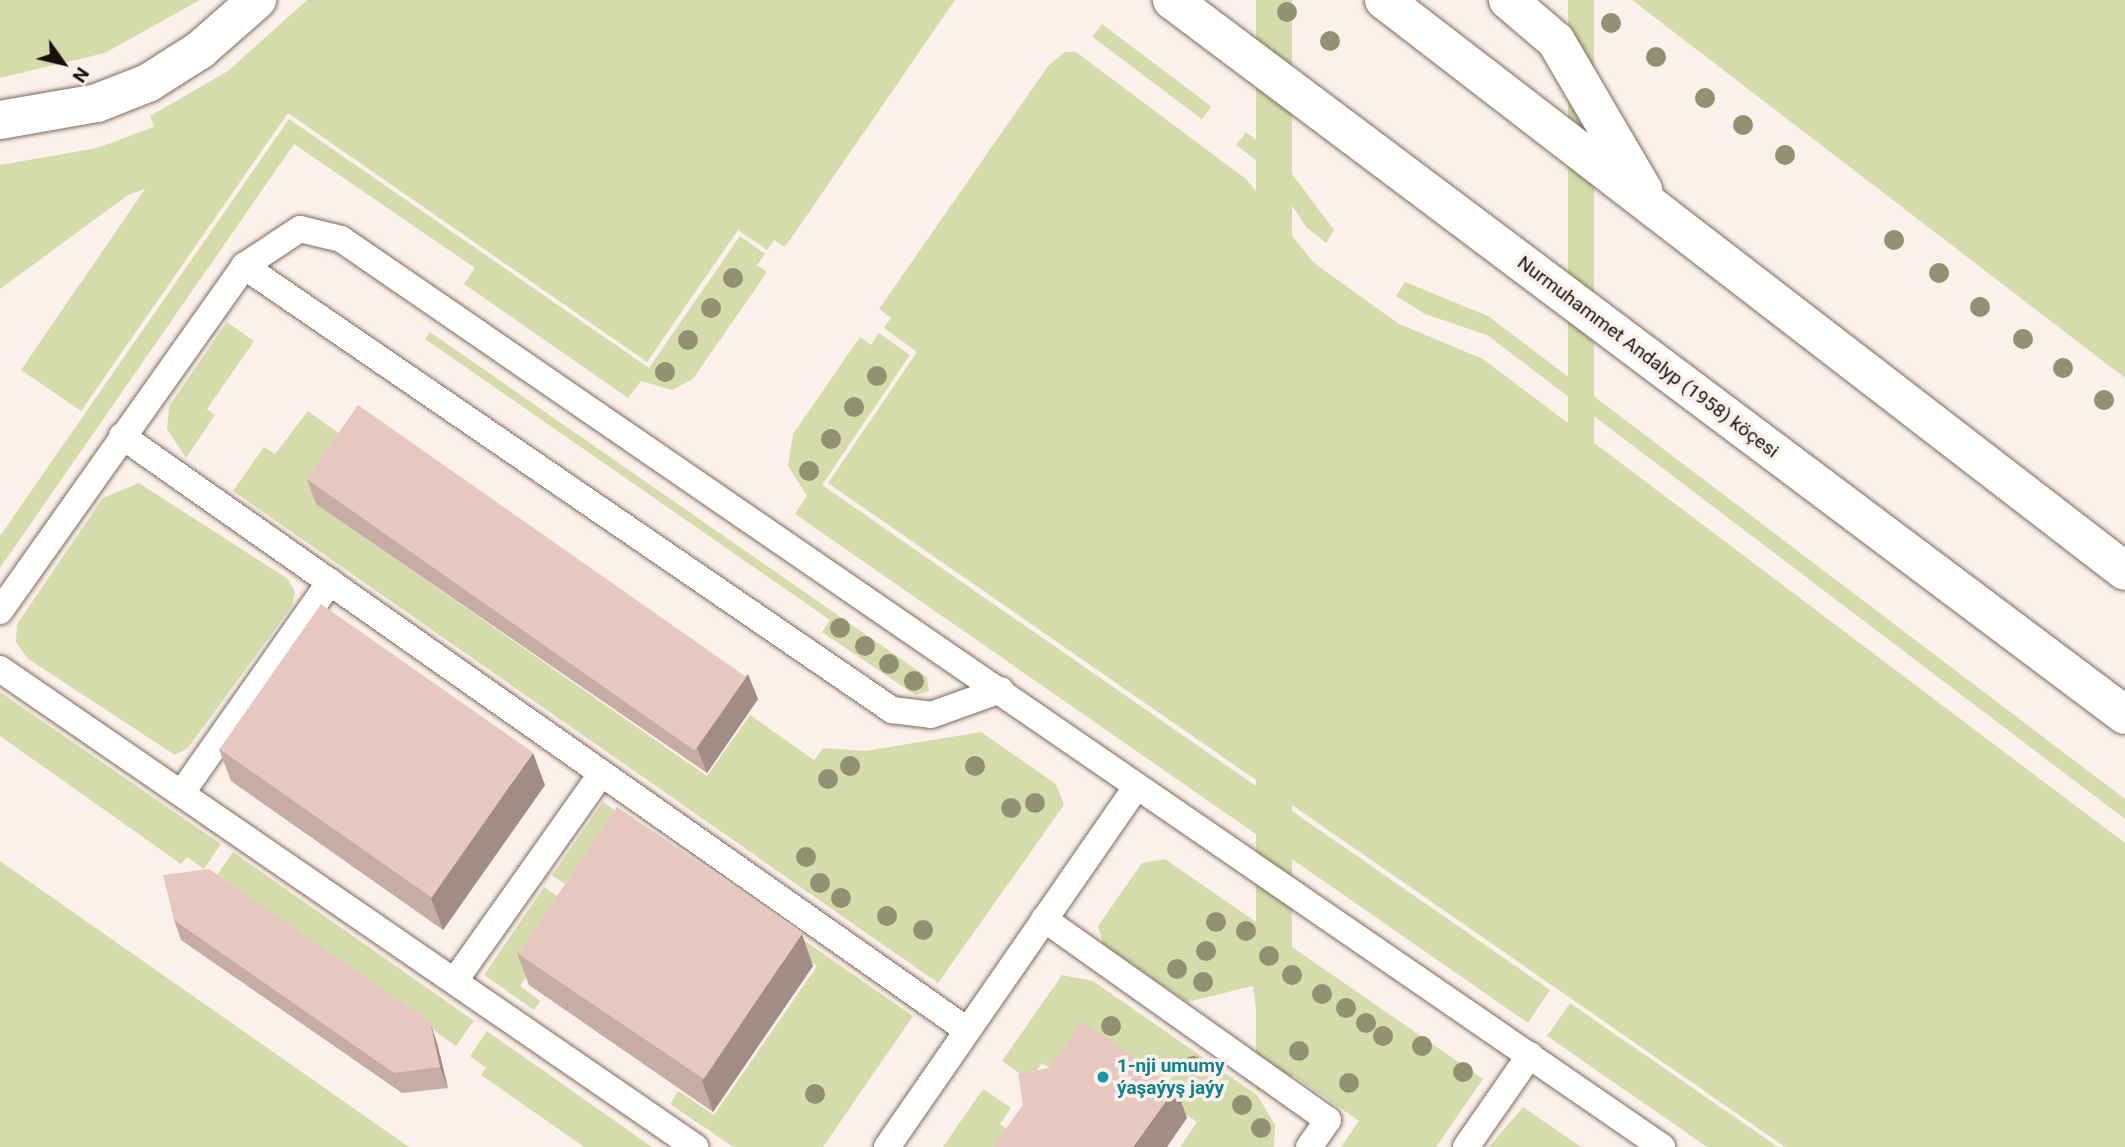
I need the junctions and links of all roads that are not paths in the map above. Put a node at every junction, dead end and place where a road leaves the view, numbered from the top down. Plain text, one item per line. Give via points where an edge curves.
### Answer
1 (257, 0) edge
2 (1172, 0) edge
3 (1384, 0) edge
4 (1508, 0) edge
5 (0, 120) edge
6 (1653, 207) junction
7 (244, 266) junction
8 (122, 436) junction
9 (2125, 570) edge
10 (330, 582) junction
11 (0, 611) edge
12 (0, 669) edge
13 (1001, 690) junction
14 (2125, 715) edge
15 (602, 773) junction
16 (1136, 788) junction
17 (183, 791) junction
18 (1044, 919) junction
19 (456, 979) junction
20 (967, 1030) junction
21 (1530, 1055) junction
22 (695, 1147) edge
23 (887, 1147) edge
24 (1309, 1147) edge
25 (1466, 1147) edge
26 (1662, 1147) edge

1 - 5 main road via 200,50 148,83 97,103
2 - 14 main road, Nurmuhammet Andalyp (1958) köçesi
3 - 6 main road
4 - 6 main road via 1556,41
6 - 9 main road
7 - 8 lane
7 - 13 lane via 892,710 931,715
7 - 13 lane via 300,229 341,239
8 - 10 lane
8 - 11 lane
10 - 15 lane
10 - 17 lane
12 - 17 lane
13 - 16 lane
15 - 19 lane
15 - 20 lane
16 - 18 lane
16 - 21 lane
17 - 19 lane
18 - 20 lane
18 - 24 lane via 1328,1120
19 - 22 lane
20 - 23 lane
21 - 25 lane
21 - 26 lane

